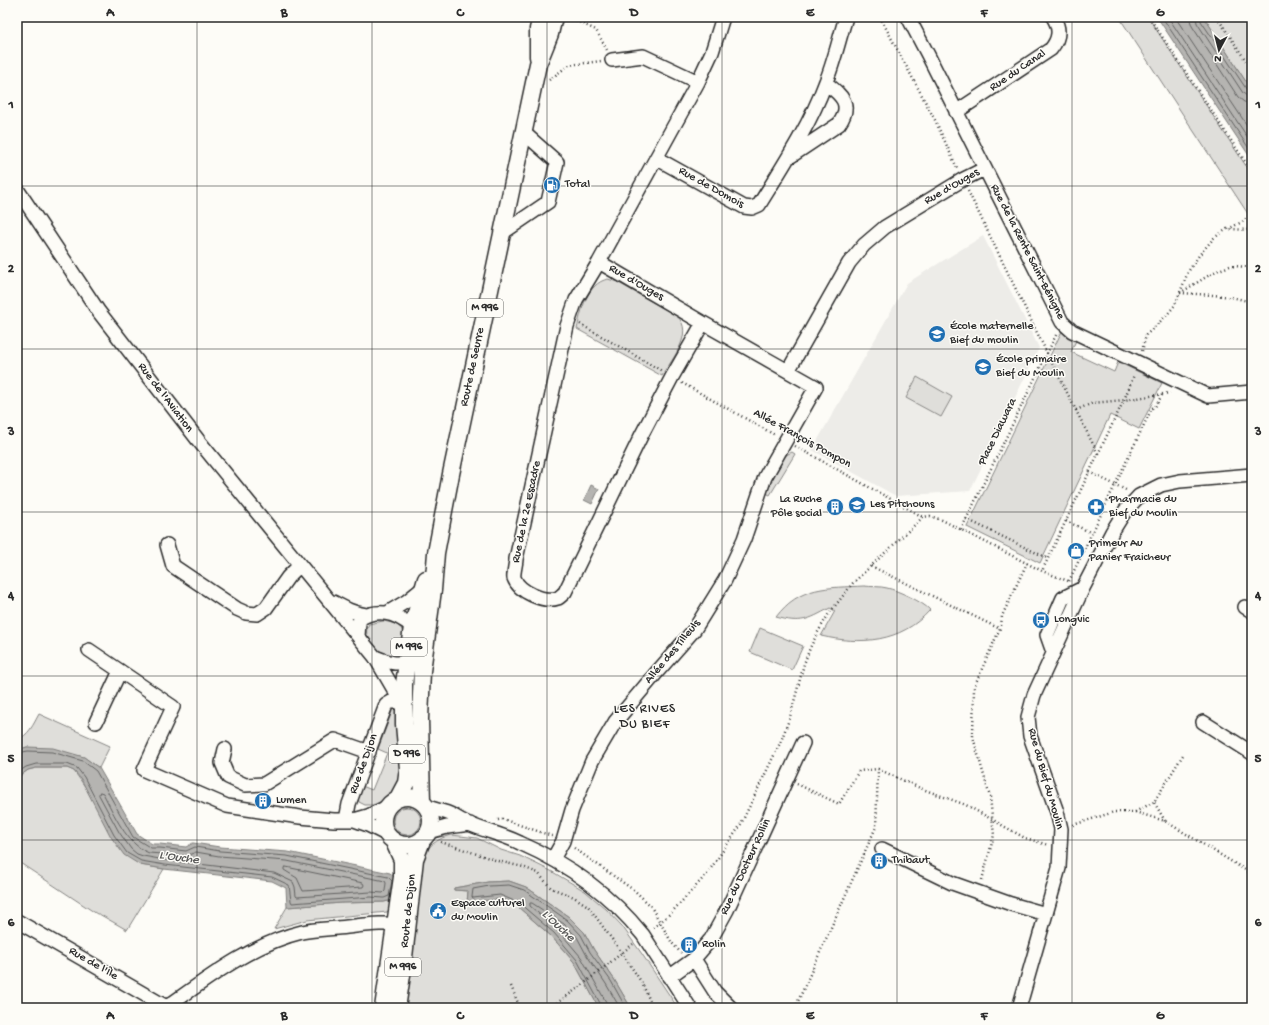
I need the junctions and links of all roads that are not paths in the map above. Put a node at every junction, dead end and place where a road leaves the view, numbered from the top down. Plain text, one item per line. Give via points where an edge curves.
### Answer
1 (541, 17) edge
2 (554, 17) edge
3 (722, 17) edge
4 (846, 17) edge
5 (908, 17) edge
6 (1053, 17) edge
7 (612, 60) road end
8 (536, 71) junction
9 (698, 82) junction
10 (826, 83) junction
11 (956, 112) junction
12 (523, 132) junction
13 (788, 157) junction
14 (656, 158) junction
15 (984, 169) junction
16 (17, 189) edge
17 (501, 234) junction
18 (599, 262) junction
19 (703, 323) junction
20 (788, 371) junction
21 (1252, 392) edge
22 (786, 441) joint
23 (1252, 475) edge
24 (167, 545) dead end
25 (436, 553) junction
26 (300, 565) junction
27 (423, 588) junction
28 (327, 597) junction
29 (387, 612) junction
30 (366, 615) junction
31 (412, 627) junction
32 (358, 636) junction
33 (425, 642) junction
34 (89, 650) dead end
35 (375, 657) junction
36 (406, 662) junction
37 (120, 670) junction
38 (404, 707) junction
39 (96, 722) dead end
40 (1203, 722) dead end
41 (803, 743) dead end
42 (224, 748) dead end
43 (369, 752) junction
44 (1252, 753) edge
45 (392, 803) junction
46 (424, 804) junction
47 (350, 820) junction
48 (470, 824) junction
49 (426, 835) junction
50 (391, 838) junction
51 (882, 849) dead end
52 (409, 860) junction
53 (554, 860) junction
54 (1046, 914) junction
55 (17, 921) edge
56 (401, 925) junction
57 (690, 963) junction
58 (670, 977) junction
59 (1023, 1007) edge
60 (168, 1008) edge
61 (383, 1008) edge
62 (397, 1008) edge
63 (690, 1008) edge
64 (731, 1008) edge

1 - 8 main road, Route de Seurre / M 996
2 - 8 main road, Route de Seurre / M 996
3 - 9 street, Rue d'Ouges via 712,52
4 - 10 street, Rue de Domois
5 - 11 street, Rue de la Rente Saint-Bénigne
6 - 11 street, Rue du Canal via 1058,28 1058,36 1051,49
7 - 9 street via 643,56
8 - 12 main road, Route de Seurre / M 996
9 - 14 street, Rue d'Ouges
10 - 13 street, Rue de Domois
10 - 13 street, Rue de Domois via 843,98 845,103 842,121
11 - 15 street, Rue de la Rente Saint-Bénigne
12 - 17 main road, Route de Seurre / M 996
12 - 17 street via 557,162 556,169 548,202
13 - 14 street, Rue de Domois via 759,205 748,208
14 - 18 street, Rue d'Ouges
15 - 20 street, Rue d'Ouges via 886,227 864,245 849,263
15 - 21 street, Rue de la Rente Saint-Bénigne via 1062,322 1072,330 1208,396
16 - 26 street, Rue de l'Aviation via 99,312 198,440
17 - 25 main road, Route de Seurre / M 996
18 - 19 street, Rue d'Ouges
18 - 19 street, Rue de la 2e Escadre via 576,300 569,318 516,559 514,577 521,588 533,596 557,598 565,592 572,581 641,436
19 - 20 street, Rue d'Ouges
20 - 22 street, Rue d'Ouges via 816,386
22 - 53 street, Allée des Tilleuls via 764,477 744,539 721,586 694,630 615,722 592,761
23 - 54 street, Rue du Bief du Moulin via 1180,481 1161,485 1139,496 1125,510 1083,588 1034,695 1028,717 1030,736 1061,829 1058,868
24 - 26 street via 173,566 246,613 257,614 266,608
25 - 27 main road, Route de Seurre / M 996
25 - 33 main road, Route de Seurre / M 996
26 - 28 street, Rue de l'Aviation
27 - 29 street
27 - 31 main road, Route de Seurre / M 996
28 - 30 street via 347,610
28 - 32 street, Rue de l'Aviation
29 - 30 street
29 - 31 street
30 - 32 street via 359,622
31 - 33 street
31 - 36 main road, Route de Seurre / M 996
32 - 35 street
33 - 36 street via 415,657
33 - 46 main road, M 996 via 420,699
34 - 37 street
35 - 36 street via 387,662
35 - 38 street
36 - 38 main road, Route de Seurre / M 996
37 - 39 street
37 - 47 street via 173,707 144,770 228,806 300,817
38 - 43 street, Rue de Dijon via 398,702 386,705
38 - 45 main road, D 996 via 408,769 406,783
40 - 44 street
41 - 57 street, Rue du Docteur Rollin via 727,910 710,939
42 - 43 street via 222,764 228,777 245,786 264,784 335,740
43 - 47 street, Rue de Dijon via 349,804
45 - 46 main road via 410,797
45 - 47 street via 368,816
45 - 50 main road via 383,821 384,829
46 - 48 street
46 - 49 main road via 430,812 431,819
47 - 50 street via 368,824
48 - 49 street via 447,827
48 - 53 street via 520,843
49 - 50 main road via 417,843 409,845
49 - 52 main road, Route de Dijon / M 996
50 - 52 main road, Route de Dijon / M 996
51 - 54 street via 952,883
52 - 56 main road, Route de Dijon / M 996 via 402,877
53 - 58 street via 614,902 643,935
54 - 59 street, Rue du Bief du Moulin
55 - 60 street, Rue de l'Île
56 - 60 street via 364,925 302,932 272,942 210,976
56 - 61 main road, Route de Dijon / M 996
56 - 62 main road, Route de Dijon / M 996
57 - 58 street, Rue du Docteur Rollin
57 - 64 street
58 - 63 street

